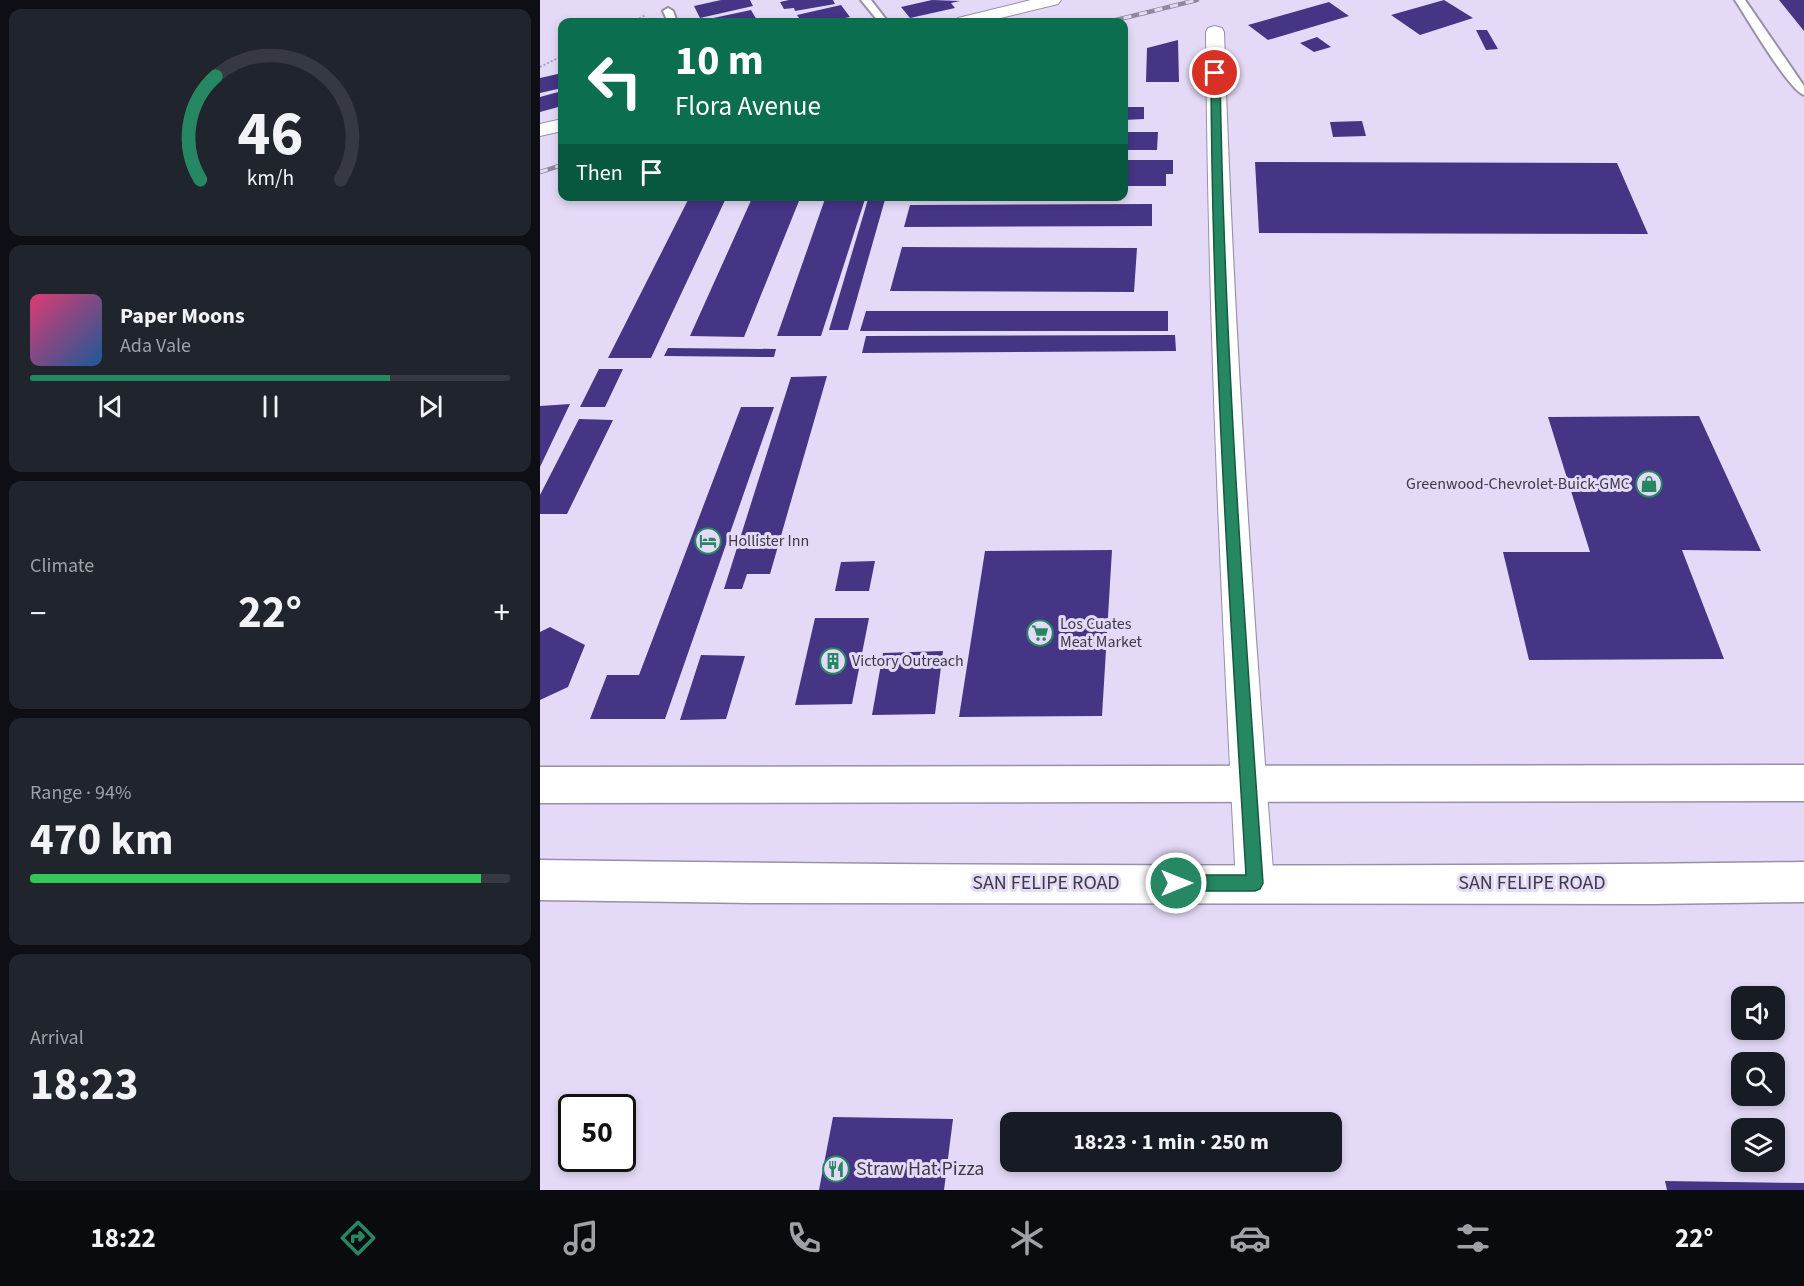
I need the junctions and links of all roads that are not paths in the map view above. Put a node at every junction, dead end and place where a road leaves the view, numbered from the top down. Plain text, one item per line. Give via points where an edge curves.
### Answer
1 (866, 0) edge
2 (1052, 0) edge
3 (1740, 0) edge
4 (668, 11) dead end
5 (671, 18) edge
6 (881, 18) edge
7 (980, 18) edge
8 (1215, 32) dead end
9 (1804, 92) edge
10 (558, 126) edge
11 (540, 130) edge
12 (1247, 783) junction
13 (1804, 783) edge
14 (540, 785) edge
15 (540, 880) edge
16 (1804, 882) edge
17 (1255, 883) junction

1 - 6 lane
2 - 7 street
3 - 9 lane
4 - 5 lane
8 - 12 street via 1216,182
10 - 11 street
12 - 13 main road
12 - 14 main road
12 - 17 street
15 - 17 main road, SAN FELIPE ROAD via 753,884
16 - 17 main road, SAN FELIPE ROAD

